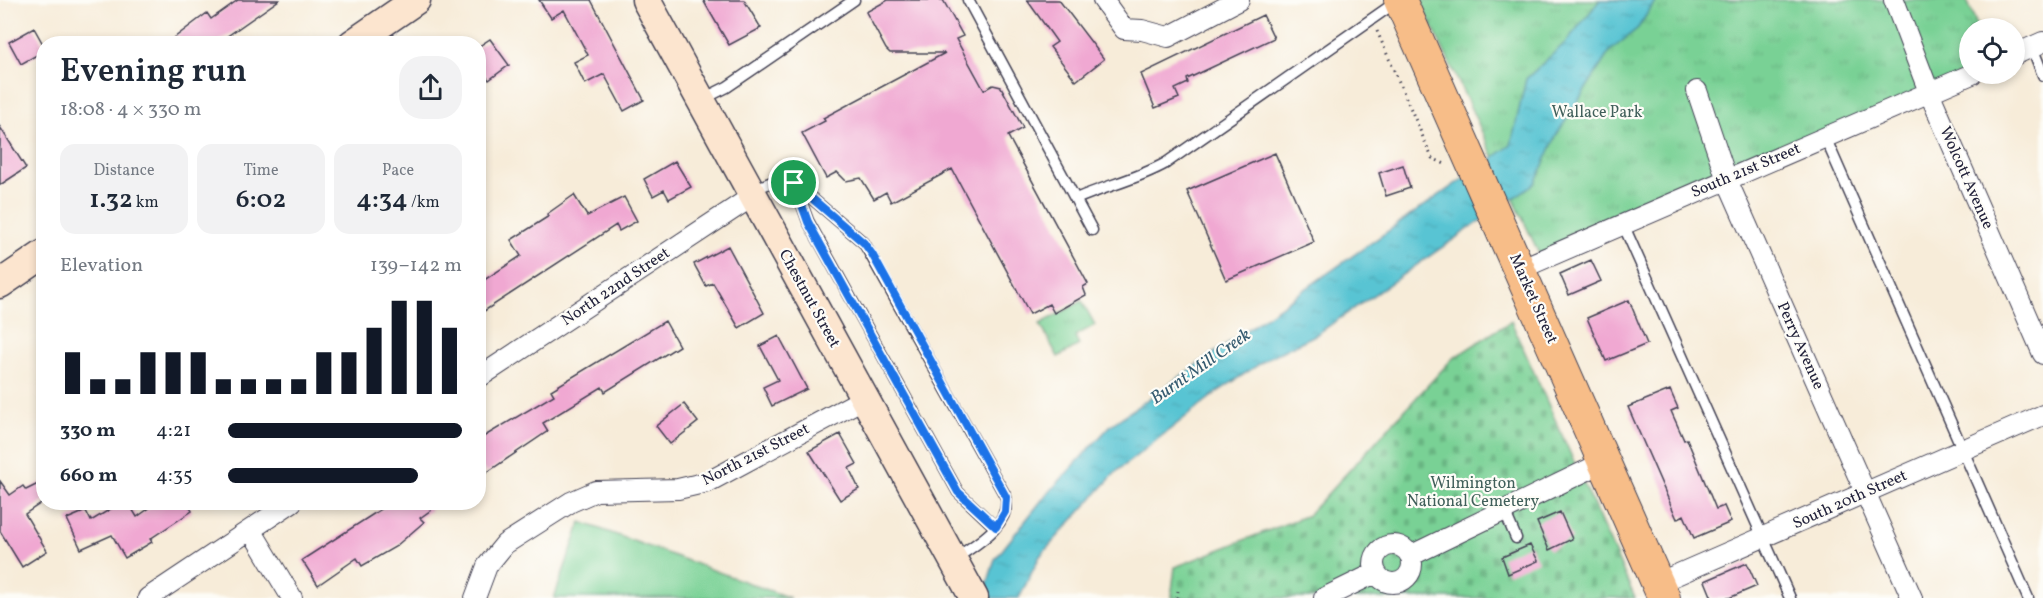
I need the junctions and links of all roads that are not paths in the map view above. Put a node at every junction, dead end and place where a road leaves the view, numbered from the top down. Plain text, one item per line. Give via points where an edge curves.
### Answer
1 (416, 0) edge
2 (646, 0) edge
3 (854, 0) edge
4 (968, 0) edge
5 (1103, 0) edge
6 (1239, 0) edge
7 (1894, 0) edge
8 (1392, 5) edge
9 (364, 36) edge
10 (2030, 48) edge
11 (2043, 75) edge
12 (1959, 79) edge
13 (1697, 91) dead end
14 (1929, 92) junction
15 (700, 100) junction
16 (1825, 137) junction
17 (1727, 180) junction
18 (794, 183) junction
19 (751, 194) junction
20 (1076, 199) junction
21 (1623, 224) junction
22 (1092, 230) dead end
23 (36, 259) edge
24 (1520, 269) junction
25 (0, 284) edge
26 (2043, 354) edge
27 (486, 373) edge
28 (863, 399) junction
29 (2043, 415) edge
30 (1965, 450) junction
31 (1604, 462) junction
32 (1865, 493) junction
33 (280, 510) edge
34 (1504, 510) junction
35 (996, 527) junction
36 (251, 530) junction
37 (1516, 538) dead end
38 (1764, 538) junction
39 (1410, 556) junction
40 (953, 560) junction
41 (1375, 573) junction
42 (1661, 591) edge
43 (972, 594) edge
44 (148, 598) edge
45 (292, 598) edge
46 (475, 598) edge
47 (1324, 598) edge
48 (1790, 598) edge
49 (1912, 598) edge
50 (2028, 598) edge

1 - 9 street
2 - 15 street, Chestnut Street
3 - 15 lane via 727,87
4 - 20 lane
5 - 6 street via 1124,29 1168,37
7 - 14 street, Wolcott Avenue
8 - 20 lane via 1166,163
8 - 24 main road, Market Street
10 - 11 lane
12 - 14 street, South 21st Street
13 - 17 street, Perry Avenue
14 - 16 street, South 21st Street
14 - 26 street, Wolcott Avenue
15 - 19 street, Chestnut Street
16 - 17 street, South 21st Street
16 - 30 lane
17 - 21 street, South 21st Street
17 - 32 street, Perry Avenue
18 - 19 lane via 777,180
18 - 35 lane via 808,222 958,492
18 - 35 lane via 872,254 1006,497 1005,512
19 - 27 street, North 22nd Street
19 - 28 street, Chestnut Street
20 - 22 lane
21 - 24 street, South 21st Street
21 - 38 lane
23 - 25 street
24 - 31 main road, Market Street
28 - 40 street, Chestnut Street
28 - 46 street, North 21st Street via 708,482 678,489 605,490 571,502 505,544 487,566
29 - 30 street, South 20th Street
30 - 32 street, South 20th Street
30 - 50 lane
31 - 34 street
31 - 42 main road, Market Street
32 - 38 street, South 20th Street
32 - 49 street, Perry Avenue
33 - 36 street
34 - 37 lane
34 - 39 street
35 - 40 lane
36 - 44 street
36 - 45 street
38 - 42 street, South 20th Street
38 - 48 lane
39 - 41 street via 1410,574 1401,582 1389,584
39 - 41 street via 1401,546 1387,546 1376,553
40 - 43 street, Chestnut Street
41 - 47 street

